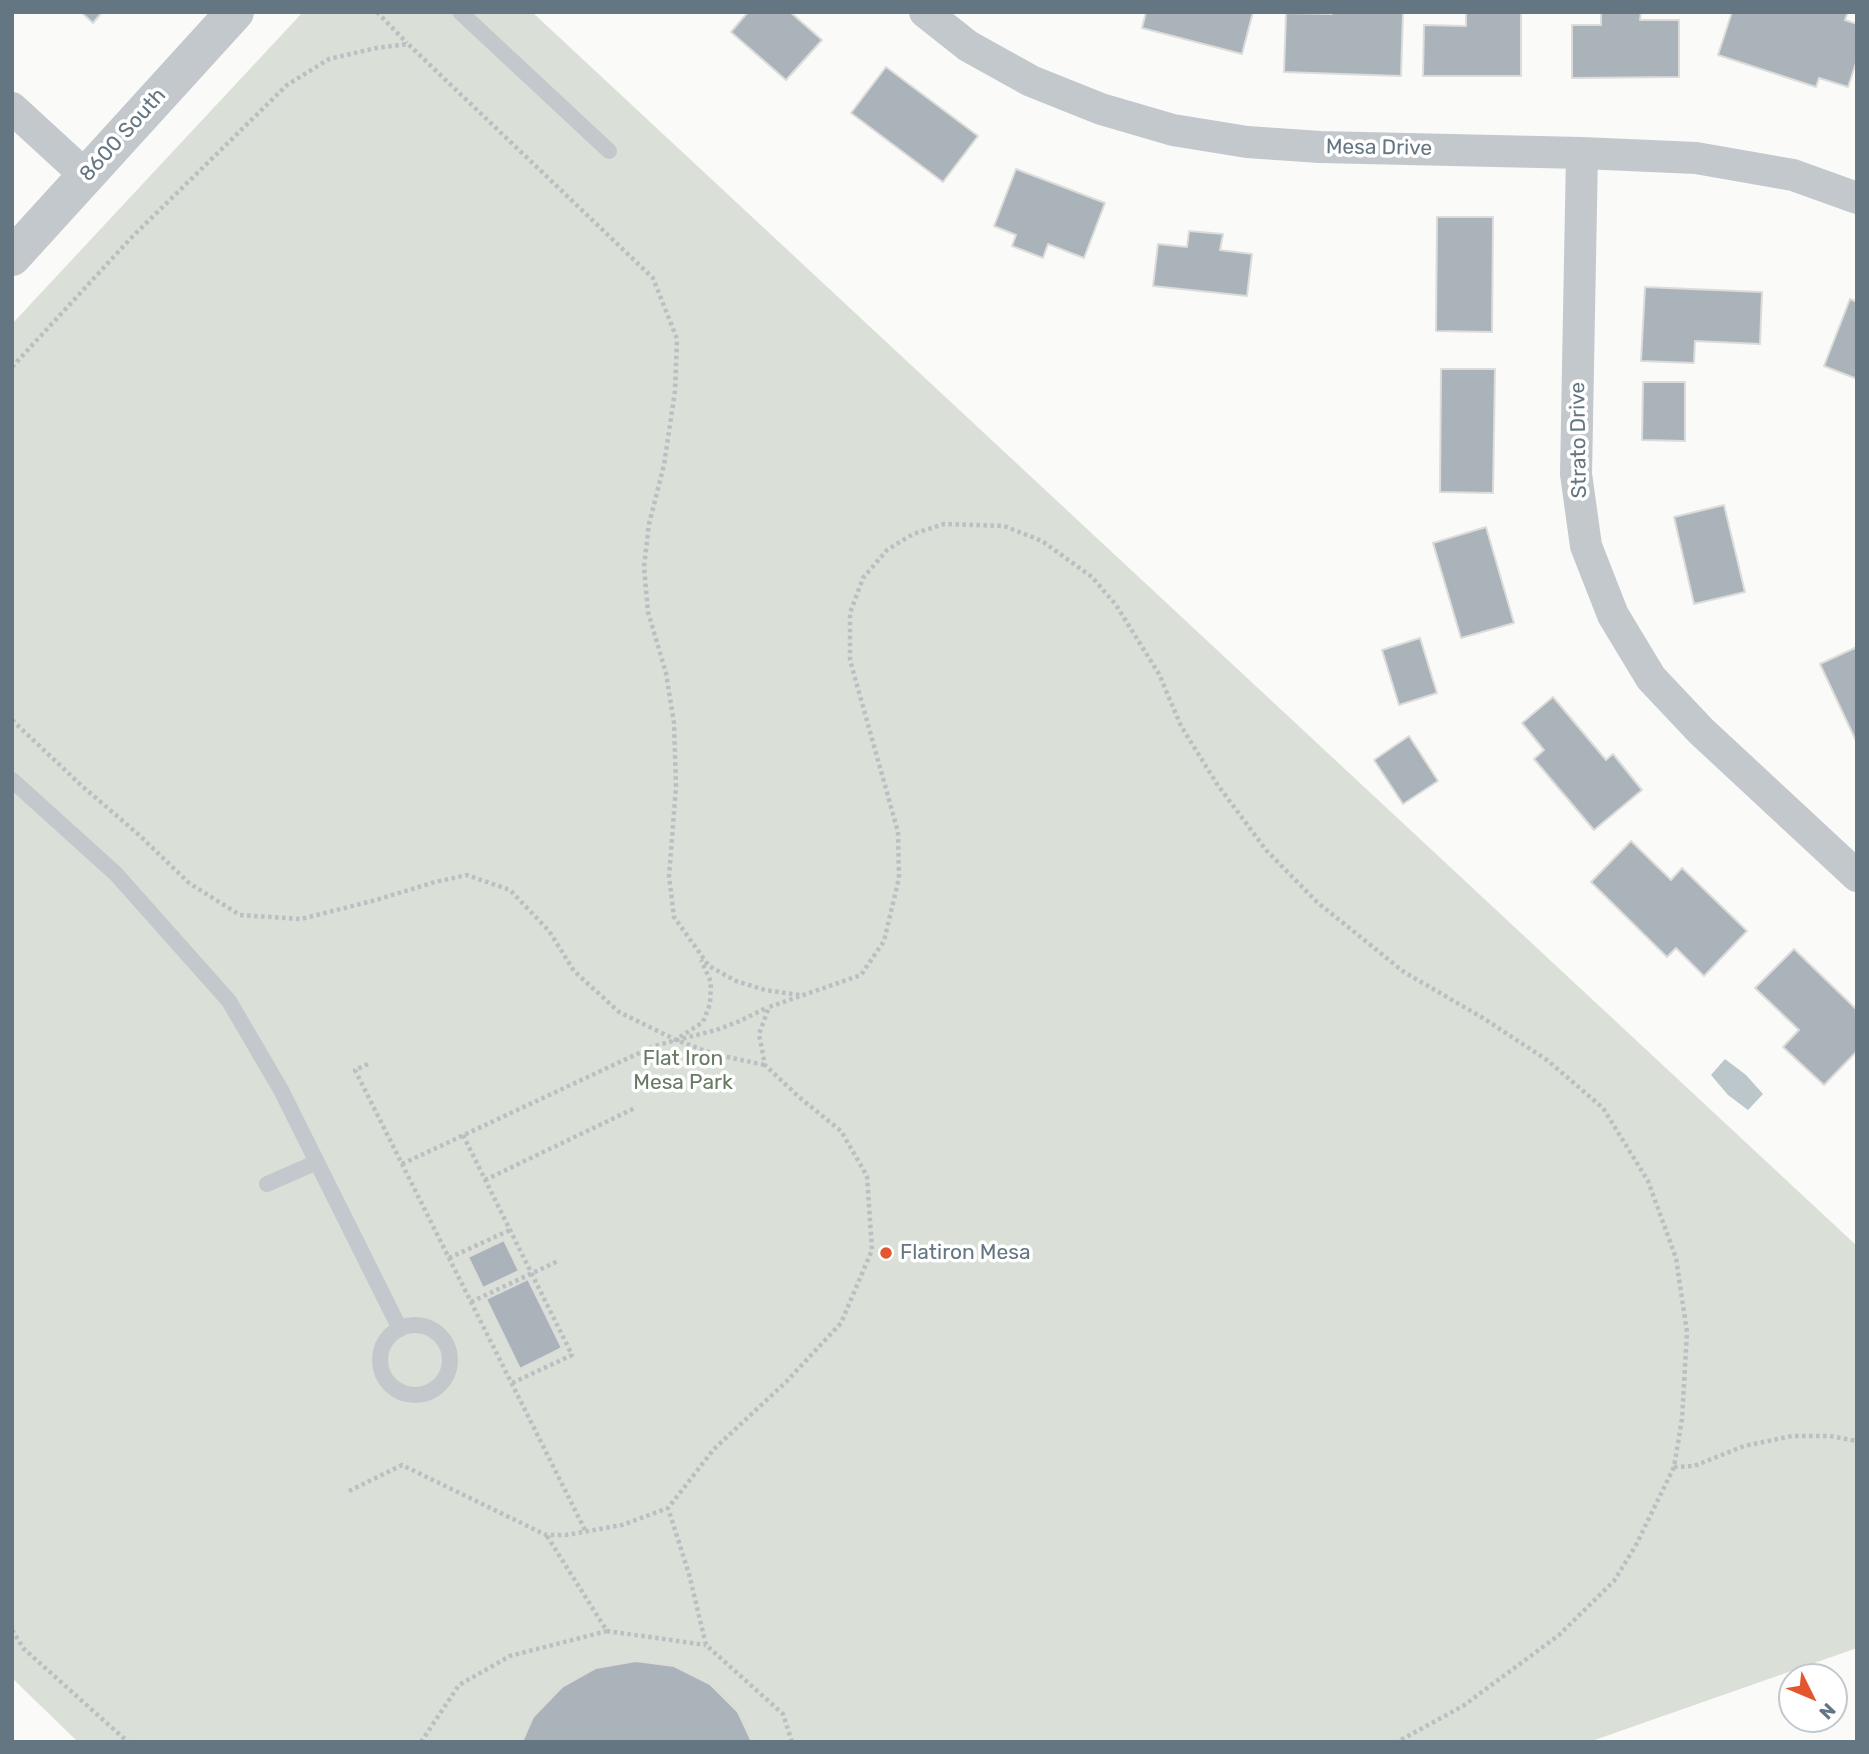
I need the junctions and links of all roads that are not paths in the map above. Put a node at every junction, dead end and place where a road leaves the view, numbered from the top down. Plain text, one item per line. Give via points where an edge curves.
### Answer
1 (235, 12) edge
2 (460, 12) edge
3 (925, 12) edge
4 (12, 108) edge
5 (609, 151) dead end
6 (1582, 153) junction
7 (86, 176) junction
8 (1857, 198) edge
9 (12, 257) edge
10 (12, 780) edge
11 (1857, 876) edge
12 (316, 1163) junction
13 (267, 1184) dead end
14 (400, 1329) junction

1 - 7 street, 8600 South
2 - 5 lane
3 - 6 street, Mesa Drive via 968,46 1031,81 1101,109 1173,130 1320,147
4 - 7 street
6 - 8 street, Mesa Drive via 1696,158 1793,175
6 - 11 street, Strato Drive via 1576,474 1586,546 1613,615 1651,678 1701,731
7 - 9 street, 8600 South
10 - 12 lane via 116,874 229,1002 281,1090
12 - 13 lane
12 - 14 lane
14 - 14 lane via 381,1350 381,1371 403,1394 425,1394 435,1389 449,1369 447,1346 430,1329 418,1325

